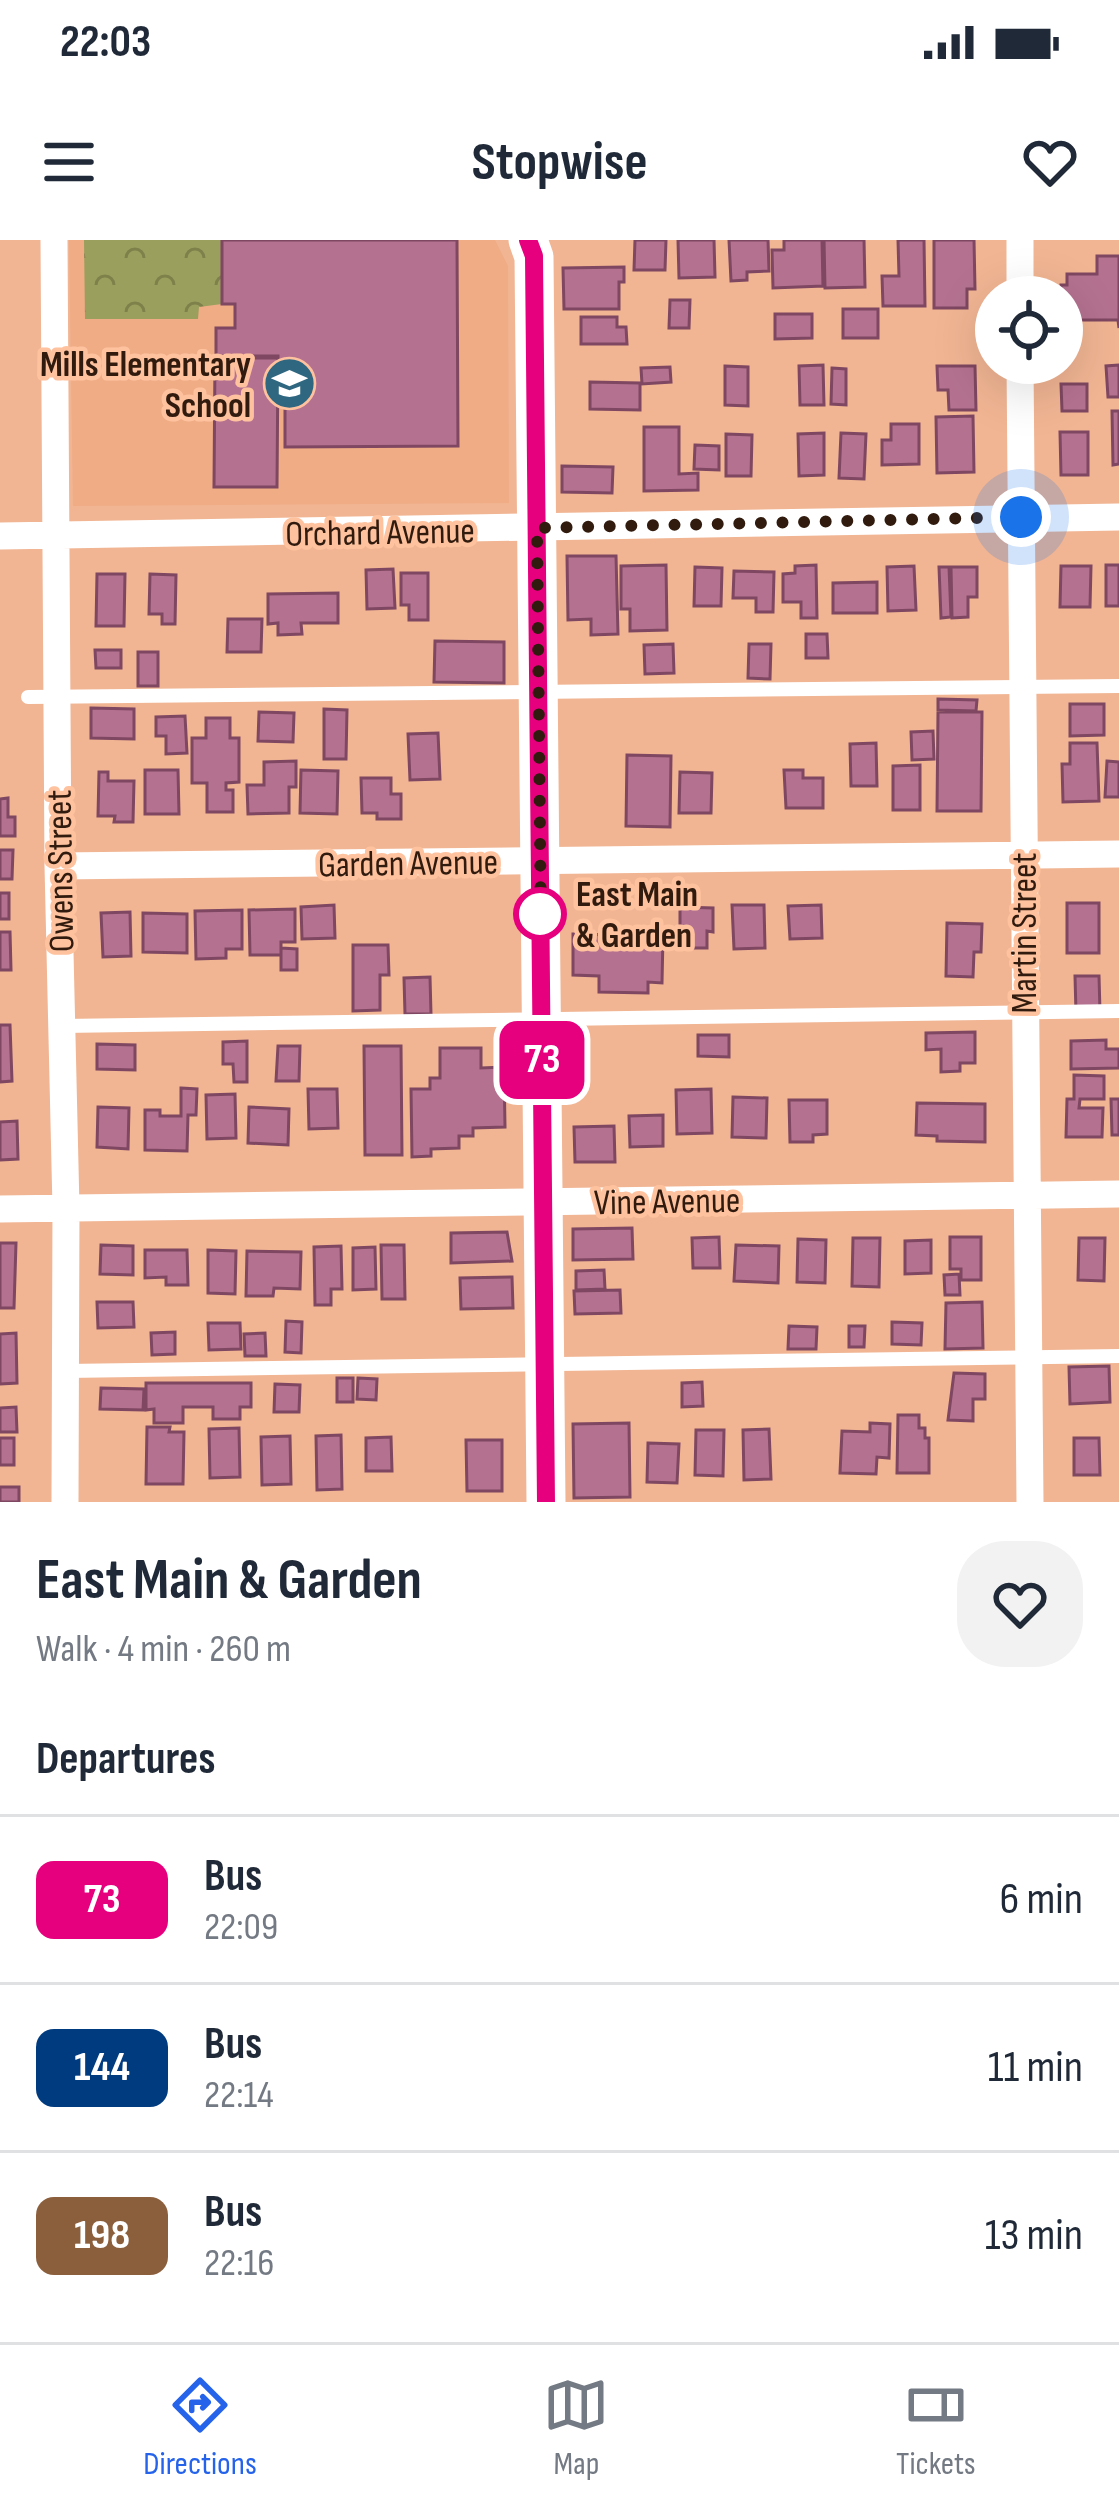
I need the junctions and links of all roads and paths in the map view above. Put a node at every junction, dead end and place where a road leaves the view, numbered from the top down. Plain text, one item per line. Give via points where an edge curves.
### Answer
1 (54, 240) edge
2 (528, 240) edge
3 (1020, 240) edge
4 (1020, 276) edge
5 (1020, 384) edge
6 (1021, 517) junction
7 (1119, 517) edge
8 (537, 528) junction
9 (0, 536) edge
10 (57, 538) junction
11 (1119, 686) edge
12 (1022, 688) junction
13 (538, 692) junction
14 (28, 697) dead end
15 (57, 697) junction
16 (1119, 854) edge
17 (1022, 855) junction
18 (539, 860) junction
19 (58, 866) junction
20 (1119, 1012) edge
21 (1023, 1013) junction
22 (542, 1019) junction
23 (62, 1026) junction
24 (1119, 1194) edge
25 (1024, 1195) junction
26 (544, 1202) junction
27 (66, 1208) junction
28 (0, 1209) edge
29 (1119, 1356) edge
30 (1027, 1357) junction
31 (545, 1365) junction
32 (65, 1372) junction
33 (65, 1502) edge
34 (546, 1502) edge
35 (1030, 1502) edge

1 - 10 street, Owens Street
2 - 8 street
3 - 4 street
5 - 6 street, Martin Street
6 - 7 street, Orchard Avenue
6 - 8 street, Orchard Avenue
6 - 12 street, Martin Street
8 - 10 street, Orchard Avenue
8 - 13 street
9 - 10 street, Orchard Avenue
10 - 15 street, Owens Street
11 - 12 lane
12 - 13 lane
12 - 17 street, Martin Street
13 - 15 lane
13 - 18 street
14 - 15 lane
15 - 19 street, Owens Street
16 - 17 street, Garden Avenue
17 - 18 street, Garden Avenue
17 - 21 street, Martin Street
18 - 19 street, Garden Avenue
18 - 22 street
19 - 23 street, Owens Street
20 - 21 lane
21 - 22 lane
21 - 25 street, Martin Street
22 - 23 lane
22 - 26 street
23 - 27 street, Owens Street
24 - 25 street, Vine Avenue
25 - 26 street, Vine Avenue
25 - 30 street, Martin Street
26 - 27 street, Vine Avenue
26 - 31 street
27 - 28 street, Vine Avenue
27 - 32 street, Owens Street
29 - 30 lane
30 - 31 lane
30 - 35 street, Martin Street
31 - 32 lane
31 - 34 street
32 - 33 street, Owens Street

